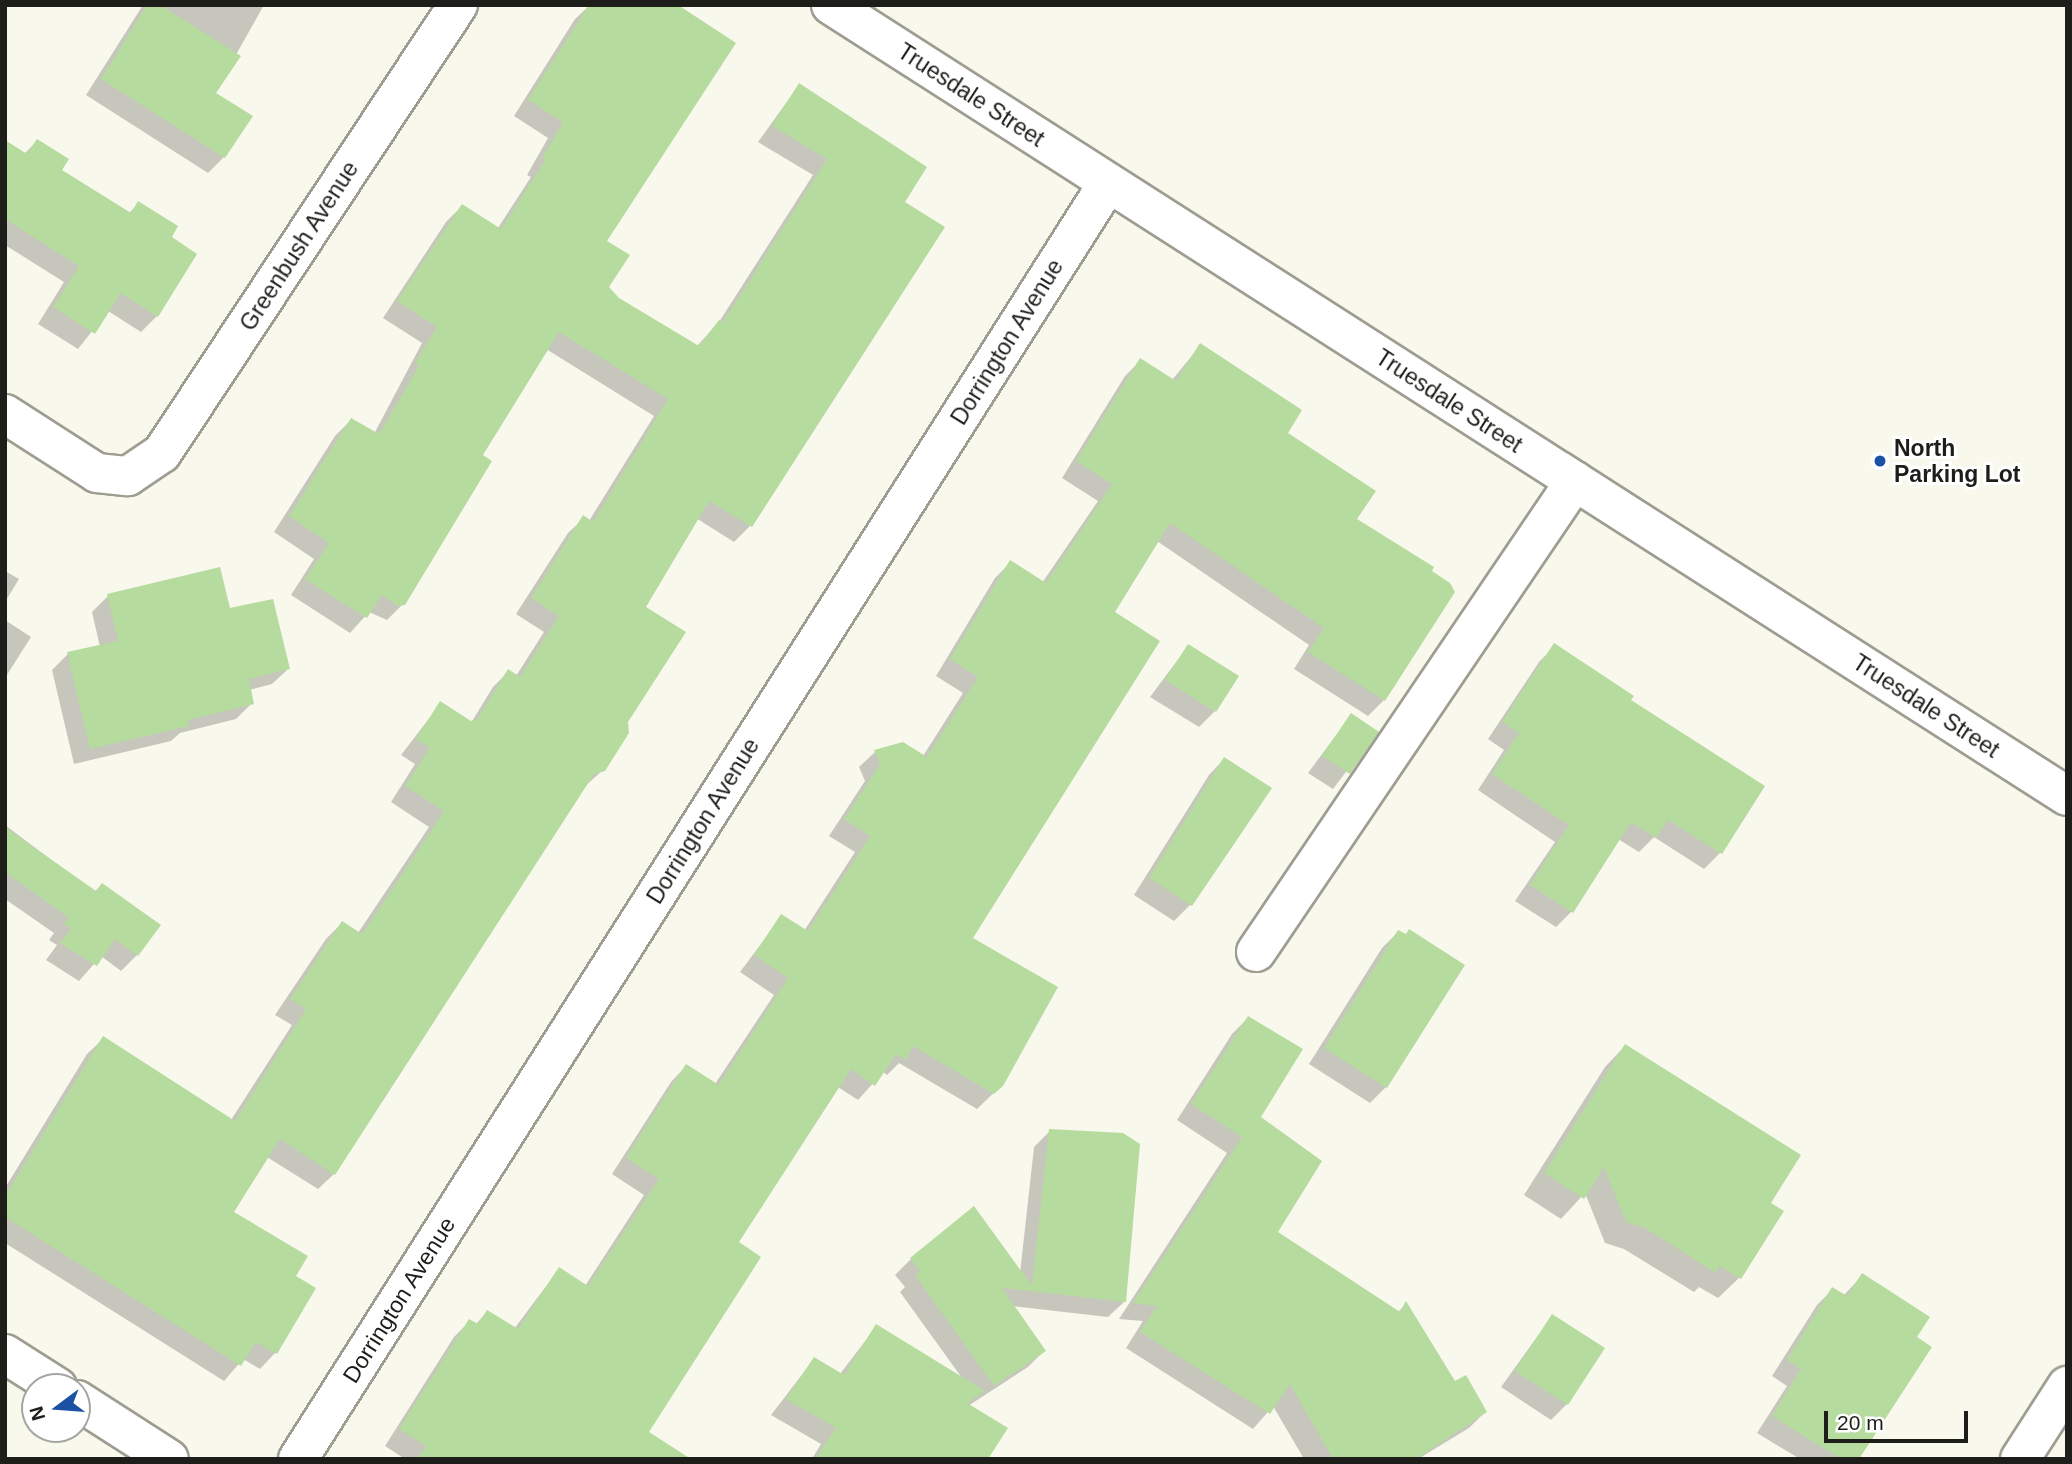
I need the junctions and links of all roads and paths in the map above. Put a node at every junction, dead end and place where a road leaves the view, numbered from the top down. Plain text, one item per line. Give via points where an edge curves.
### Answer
1 (458, 5) edge
2 (831, 5) edge
3 (1108, 183) junction
4 (5, 414) edge
5 (1575, 481) junction
6 (2067, 796) edge
7 (1256, 952) dead end
8 (5, 1354) edge
9 (35, 1373) edge
10 (2067, 1386) edge
11 (91, 1409) edge
12 (169, 1459) edge
13 (298, 1459) edge
14 (2020, 1459) edge

1 - 4 street, Greenbush Avenue via 162,453 128,476 97,473
2 - 3 street, Truesdale Street
3 - 5 street, Truesdale Street
3 - 13 street, Dorrington Avenue
5 - 6 street, Truesdale Street
5 - 7 street
8 - 9 street
10 - 14 street
11 - 12 street

